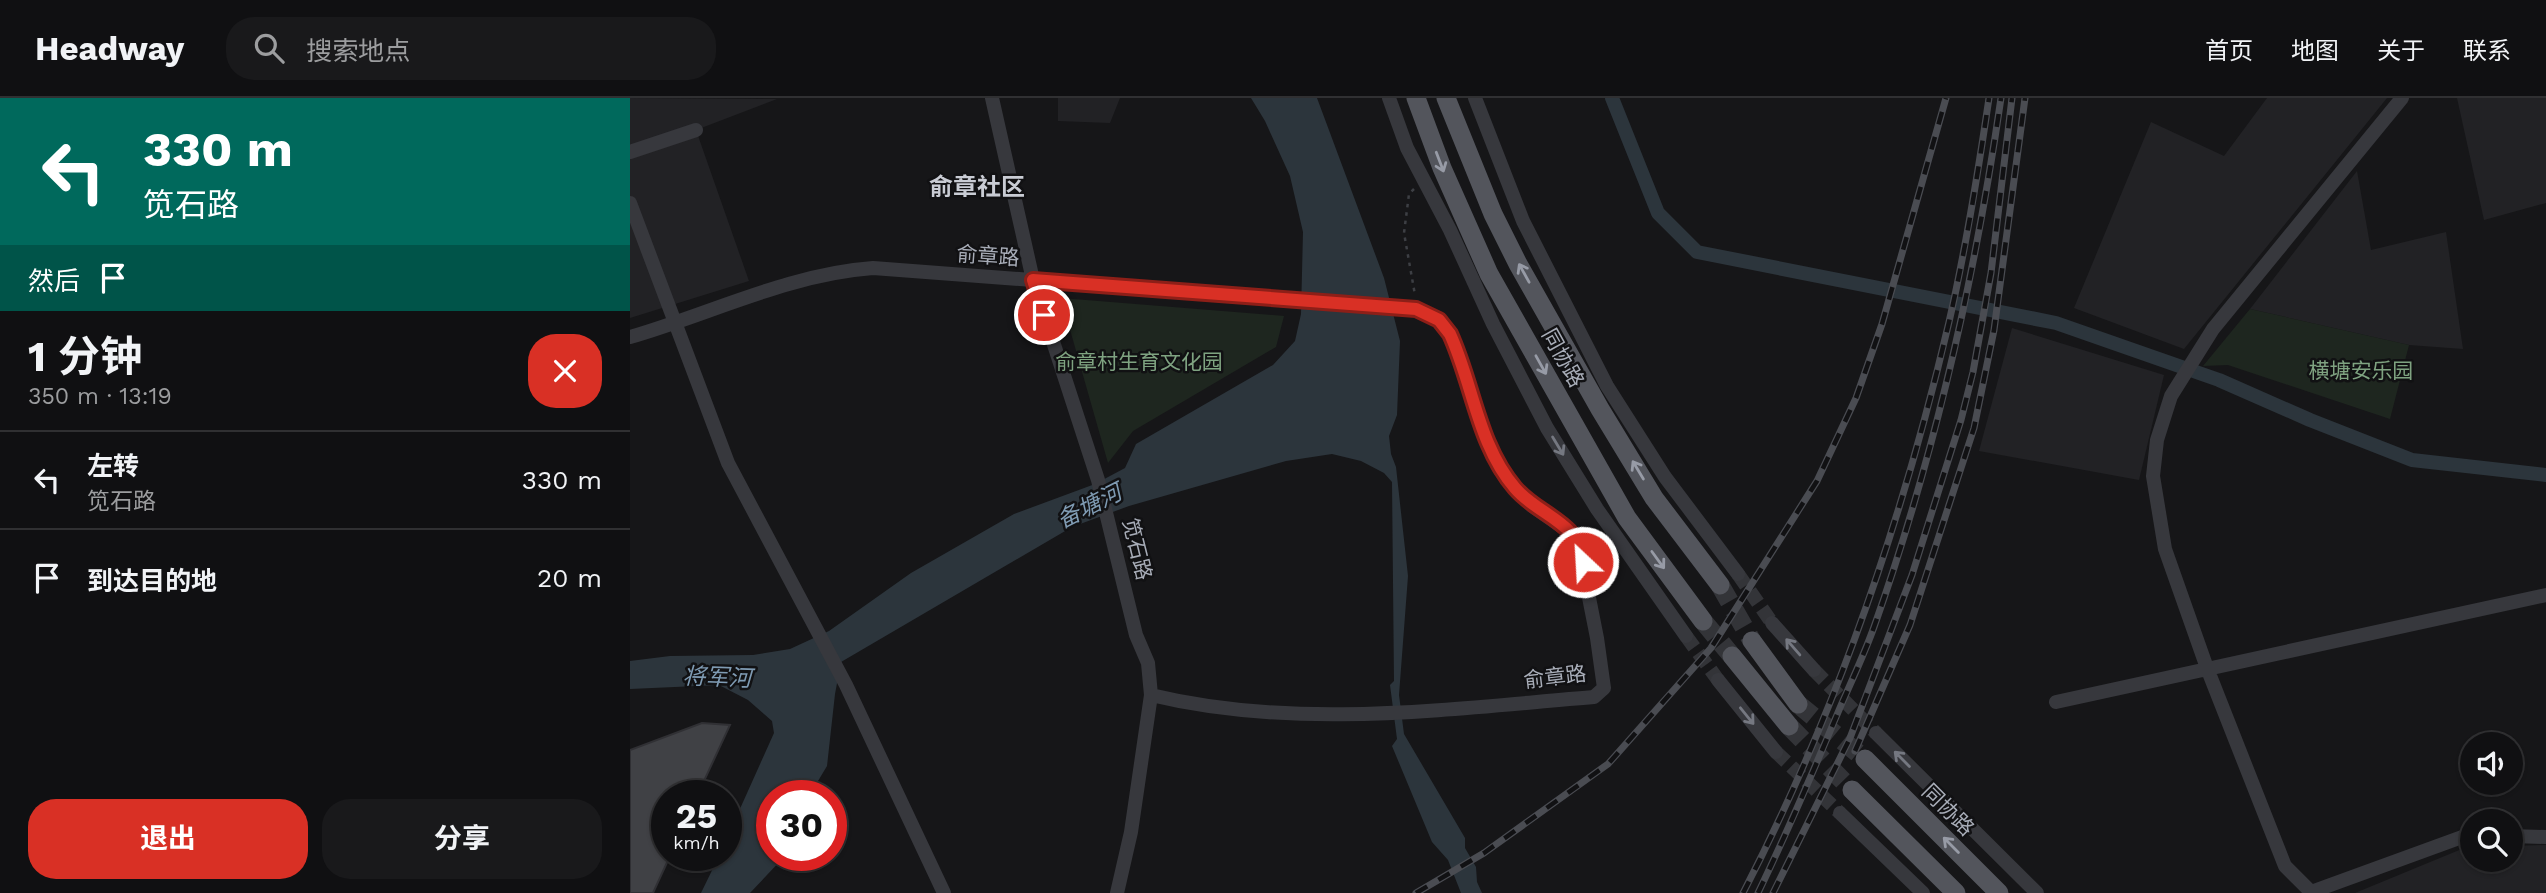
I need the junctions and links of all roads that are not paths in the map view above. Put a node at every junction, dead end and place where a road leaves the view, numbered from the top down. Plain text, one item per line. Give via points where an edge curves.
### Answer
1 (992, 98) edge
2 (1389, 98) edge
3 (1416, 98) edge
4 (1475, 98) edge
5 (2402, 98) edge
6 (1451, 103) edge
7 (696, 130) dead end
8 (630, 152) edge
9 (630, 203) edge
10 (1033, 280) junction
11 (676, 323) junction
12 (630, 337) edge
13 (1738, 575) tunnel mouth
14 (1720, 585) tunnel mouth
15 (2546, 595) edge
16 (1703, 621) tunnel mouth
17 (1772, 623) tunnel mouth
18 (1686, 636) tunnel mouth
19 (1752, 641) tunnel mouth
20 (1732, 656) tunnel mouth
21 (2207, 668) junction
22 (1814, 670) tunnel mouth
23 (1718, 680) tunnel mouth
24 (1151, 695) junction
25 (2056, 702) dead end
26 (1798, 704) tunnel mouth
27 (1788, 726) tunnel mouth
28 (1876, 733) tunnel mouth
29 (1776, 752) tunnel mouth
30 (1865, 759) tunnel mouth
31 (1852, 790) tunnel mouth
32 (1840, 813) tunnel mouth
33 (2523, 836) edge
34 (2546, 837) edge
35 (2460, 838) edge
36 (2311, 892) edge
37 (944, 893) edge
38 (1117, 893) edge
39 (1923, 893) edge
40 (1955, 893) edge
41 (2000, 893) edge
42 (2037, 893) edge

1 - 10 street, 笕石路
2 -> 18 street via 1407,148 1547,428
3 -> 16 main road, 同协路 via 1489,274 1627,518
4 - 13 street via 1523,221 1607,386 1665,477
5 - 21 street via 2208,338 2175,391 2157,440 2153,476 2165,549
14 -> 6 main road, 同协路 via 1654,498 1600,409 1493,214
7 - 8 street
9 - 11 street
10 - 11 street, 俞章路 via 847,270 777,288
10 - 24 street, 笕石路 via 1098,480 1136,635 1148,663
10 - 24 street, 俞章路 via 1416,309 1439,320 1450,334 1500,470 1532,506 1571,533 1579,547 1604,688 1594,697 1389,715 1287,713
11 - 12 street, 俞章路
11 - 37 street via 728,463 846,685
15 - 21 street
22 -> 17 street
19 - 26 main road
20 - 27 main road
21 - 25 street
21 - 36 street via 2285,866
23 -> 29 street
24 - 38 street, 笕石路
42 -> 28 street
41 -> 30 main road, 同协路
31 - 40 main road
32 - 39 street
33 - 34 street
35 - 36 street

